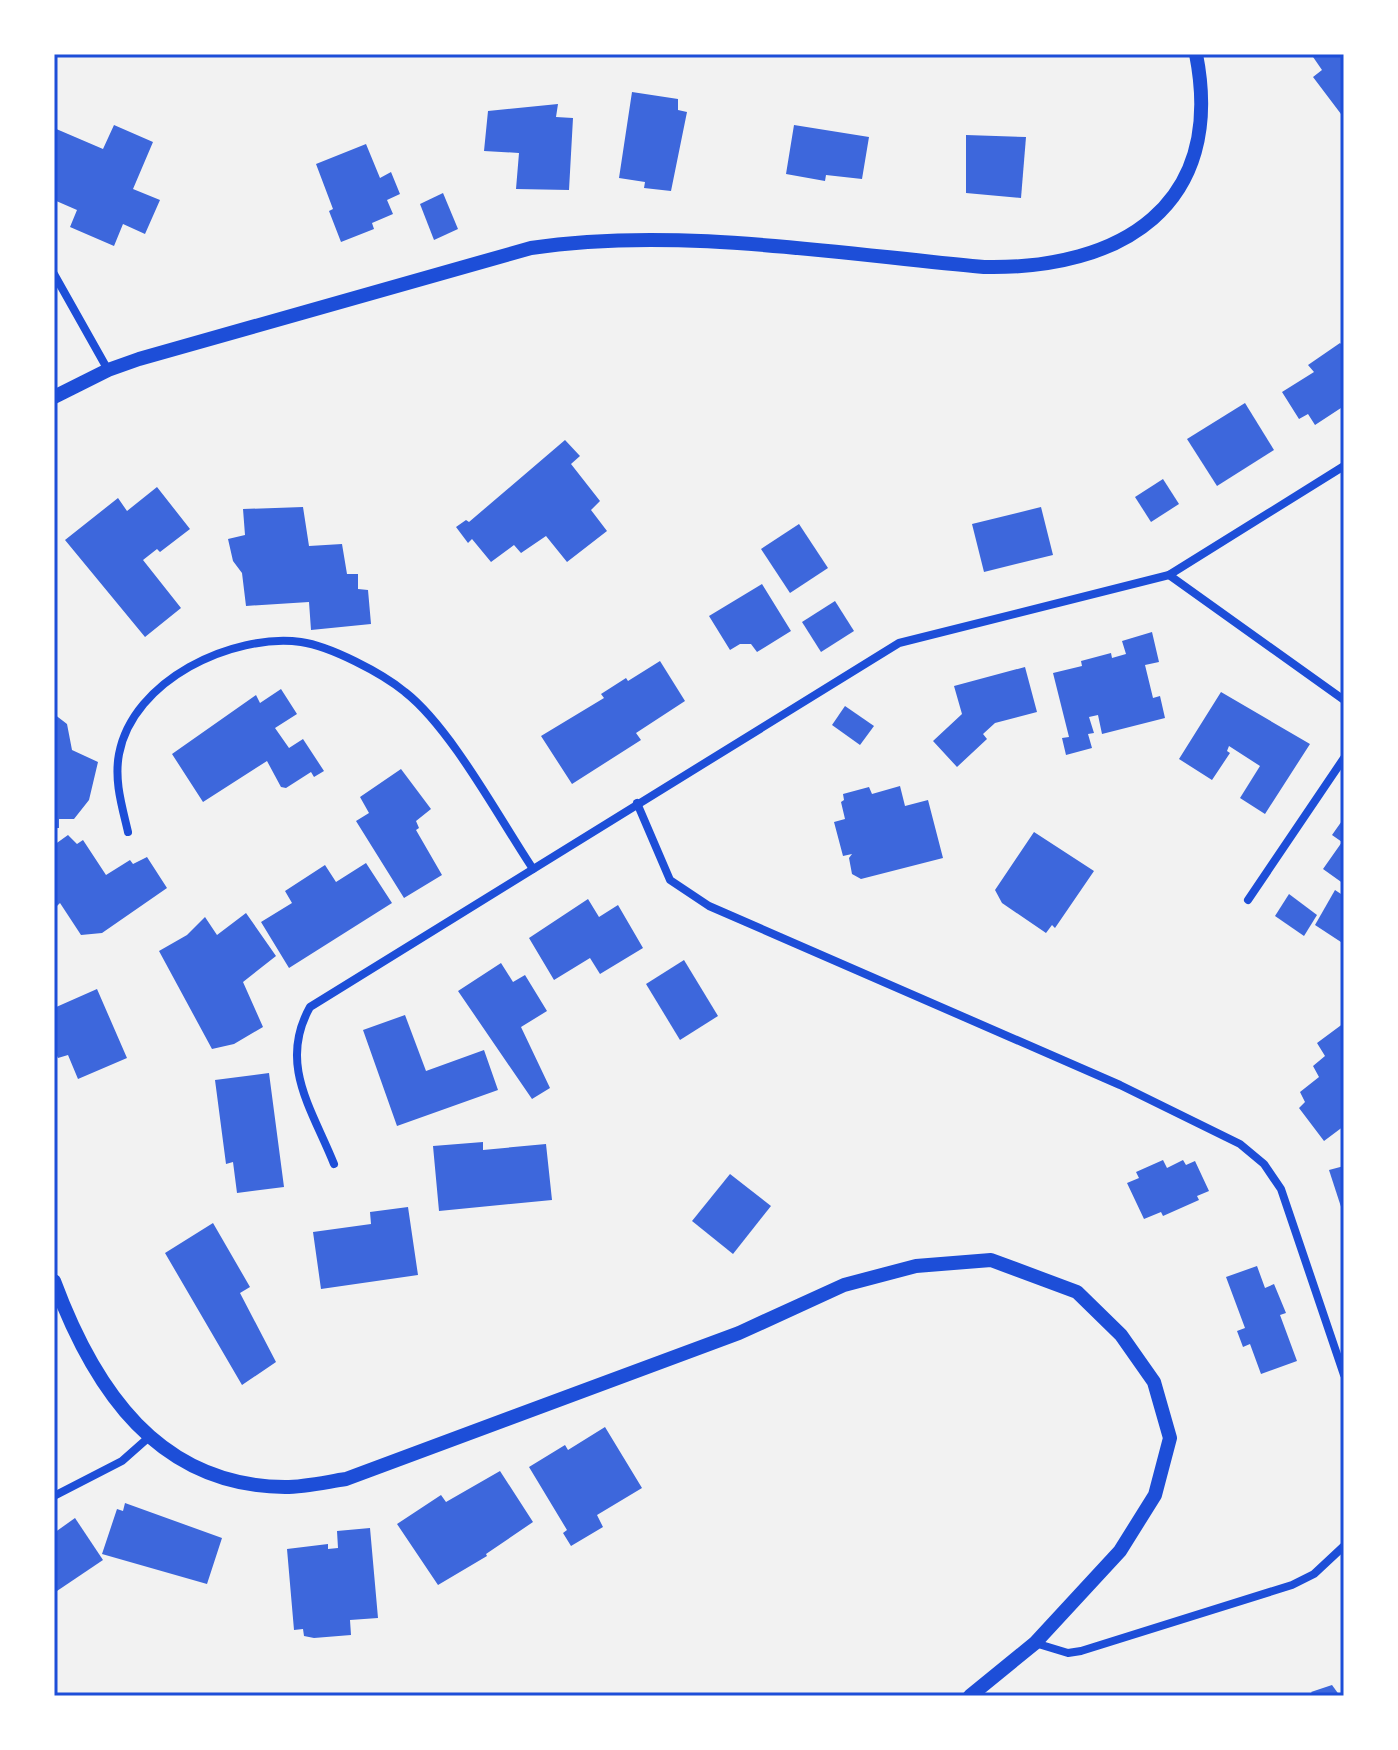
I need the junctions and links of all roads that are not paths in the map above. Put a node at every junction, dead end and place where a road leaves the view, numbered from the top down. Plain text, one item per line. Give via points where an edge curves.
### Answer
1 (1196, 54) edge
2 (54, 274) edge
3 (108, 370) junction
4 (54, 397) edge
5 (1344, 466) edge
6 (1169, 575) junction
7 (1344, 700) edge
8 (1344, 758) edge
9 (637, 803) junction
10 (128, 832) dead end
11 (533, 869) junction
12 (1248, 900) dead end
13 (334, 1164) dead end
14 (54, 1281) edge
15 (1344, 1375) edge
16 (148, 1438) junction
17 (54, 1496) edge
18 (1344, 1546) edge
19 (1035, 1643) junction
20 (970, 1696) edge

1 - 3 street via 1201,127 1190,170 1176,193 1146,225 1065,261 984,267 679,240 571,242 531,248
2 - 3 street
3 - 4 street
5 - 6 street
6 - 7 street
6 - 9 street via 899,643
8 - 12 street
9 - 11 street
9 - 15 street via 670,880 709,906 1120,1085 1240,1144 1264,1164 1281,1189
10 - 11 street via 117,785 119,753 134,715 171,680 211,657 258,641 303,643 359,664 405,692 438,726
11 - 13 street via 310,1007 297,1031 296,1070
14 - 16 street via 71,1327 113,1401
16 - 17 street via 122,1461
16 - 19 street via 193,1466 240,1483 286,1487 346,1479 739,1333 844,1285 916,1266 991,1260 1077,1292 1121,1335 1154,1382 1170,1438 1155,1495 1120,1551
18 - 19 street via 1314,1574 1292,1585 1081,1651 1068,1653
19 - 20 street

